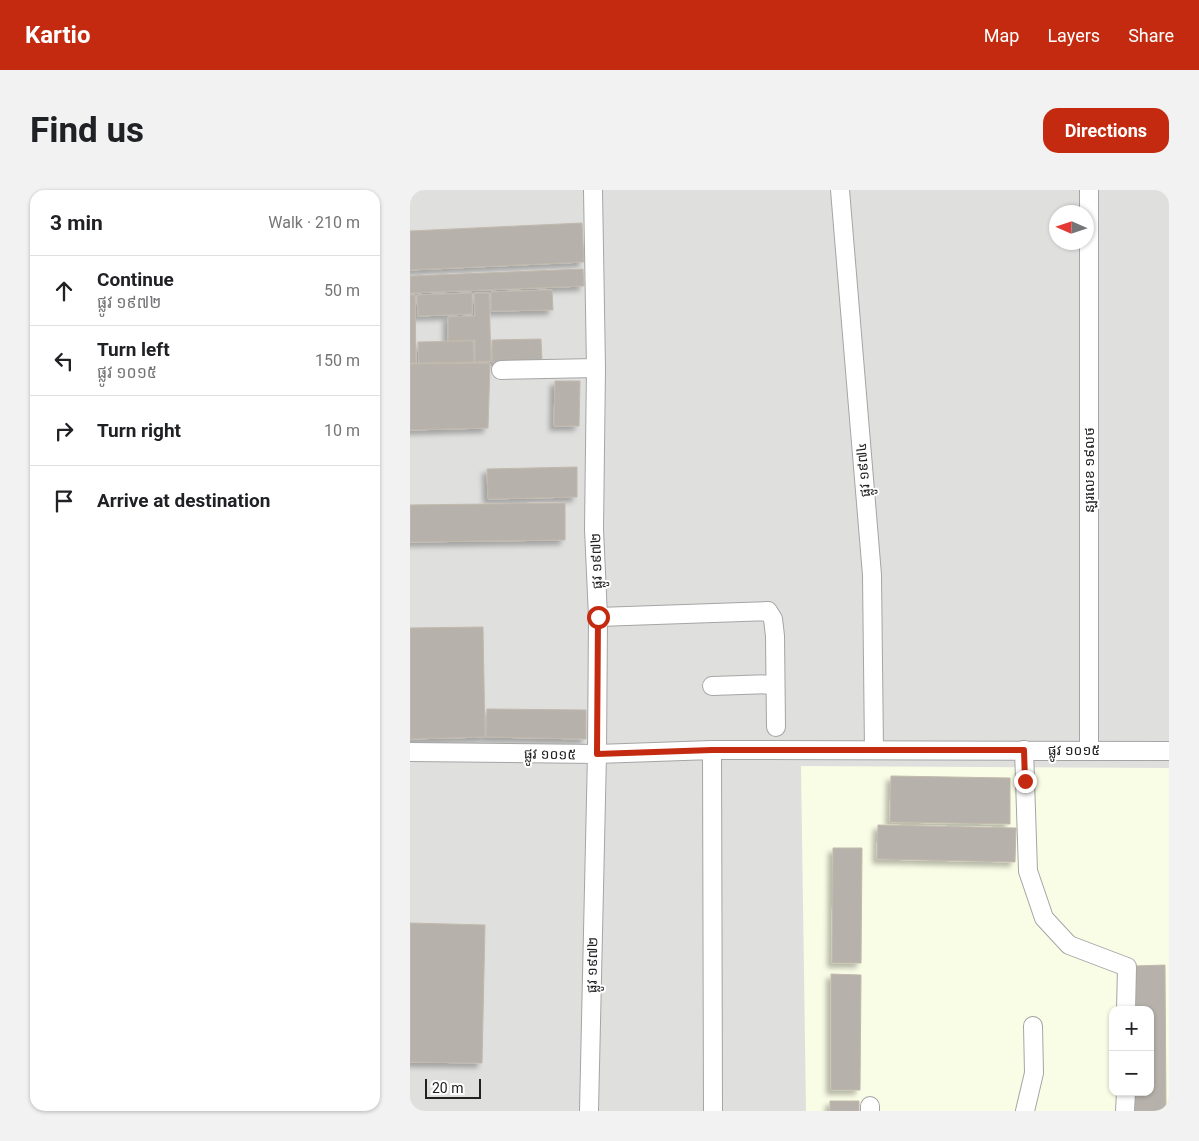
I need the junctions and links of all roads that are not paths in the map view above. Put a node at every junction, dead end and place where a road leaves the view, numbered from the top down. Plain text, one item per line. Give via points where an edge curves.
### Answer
1 (593, 190) edge
2 (840, 190) edge
3 (1092, 191) edge
4 (596, 368) junction
5 (501, 370) dead end
6 (598, 617) junction
7 (775, 684) junction
8 (712, 686) dead end
9 (776, 727) dead end
10 (712, 750) junction
11 (874, 750) junction
12 (1024, 750) junction
13 (1089, 750) junction
14 (1169, 751) edge
15 (410, 752) edge
16 (597, 754) junction
17 (1126, 1006) edge
18 (1033, 1026) dead end
19 (1126, 1096) edge
20 (589, 1111) edge
21 (713, 1111) edge
22 (1025, 1111) edge
23 (1125, 1111) edge

1 - 4 street, ផ្លូវ ១៩៧២
2 - 11 street, ផ្លូវ ១៩៧៤ via 872,575
3 - 13 street, ន្ឡរលេខ ១៩លថ
4 - 5 street
4 - 6 street, ផ្លូវ ១៩៧២ via 594,528
6 - 7 street via 768,611 773,619
6 - 16 street, ផ្លូវ ១៩៧២
7 - 8 street
7 - 9 street
10 - 11 street, ផ្លូវ ១០១៥
10 - 16 street, ផ្លូវ ១០១៥
10 - 21 street
11 - 12 street, ផ្លូវ ១០១៥
12 - 13 street, ផ្លូវ ១០១៥
12 - 17 street via 1028,871 1044,918 1069,945 1127,967
13 - 14 street, ផ្លូវ ១០១៥
15 - 16 street, ផ្លូវ ១០១៥
16 - 20 street, ផ្លូវ ១៩៧២
18 - 22 street via 1034,1073
19 - 23 street

